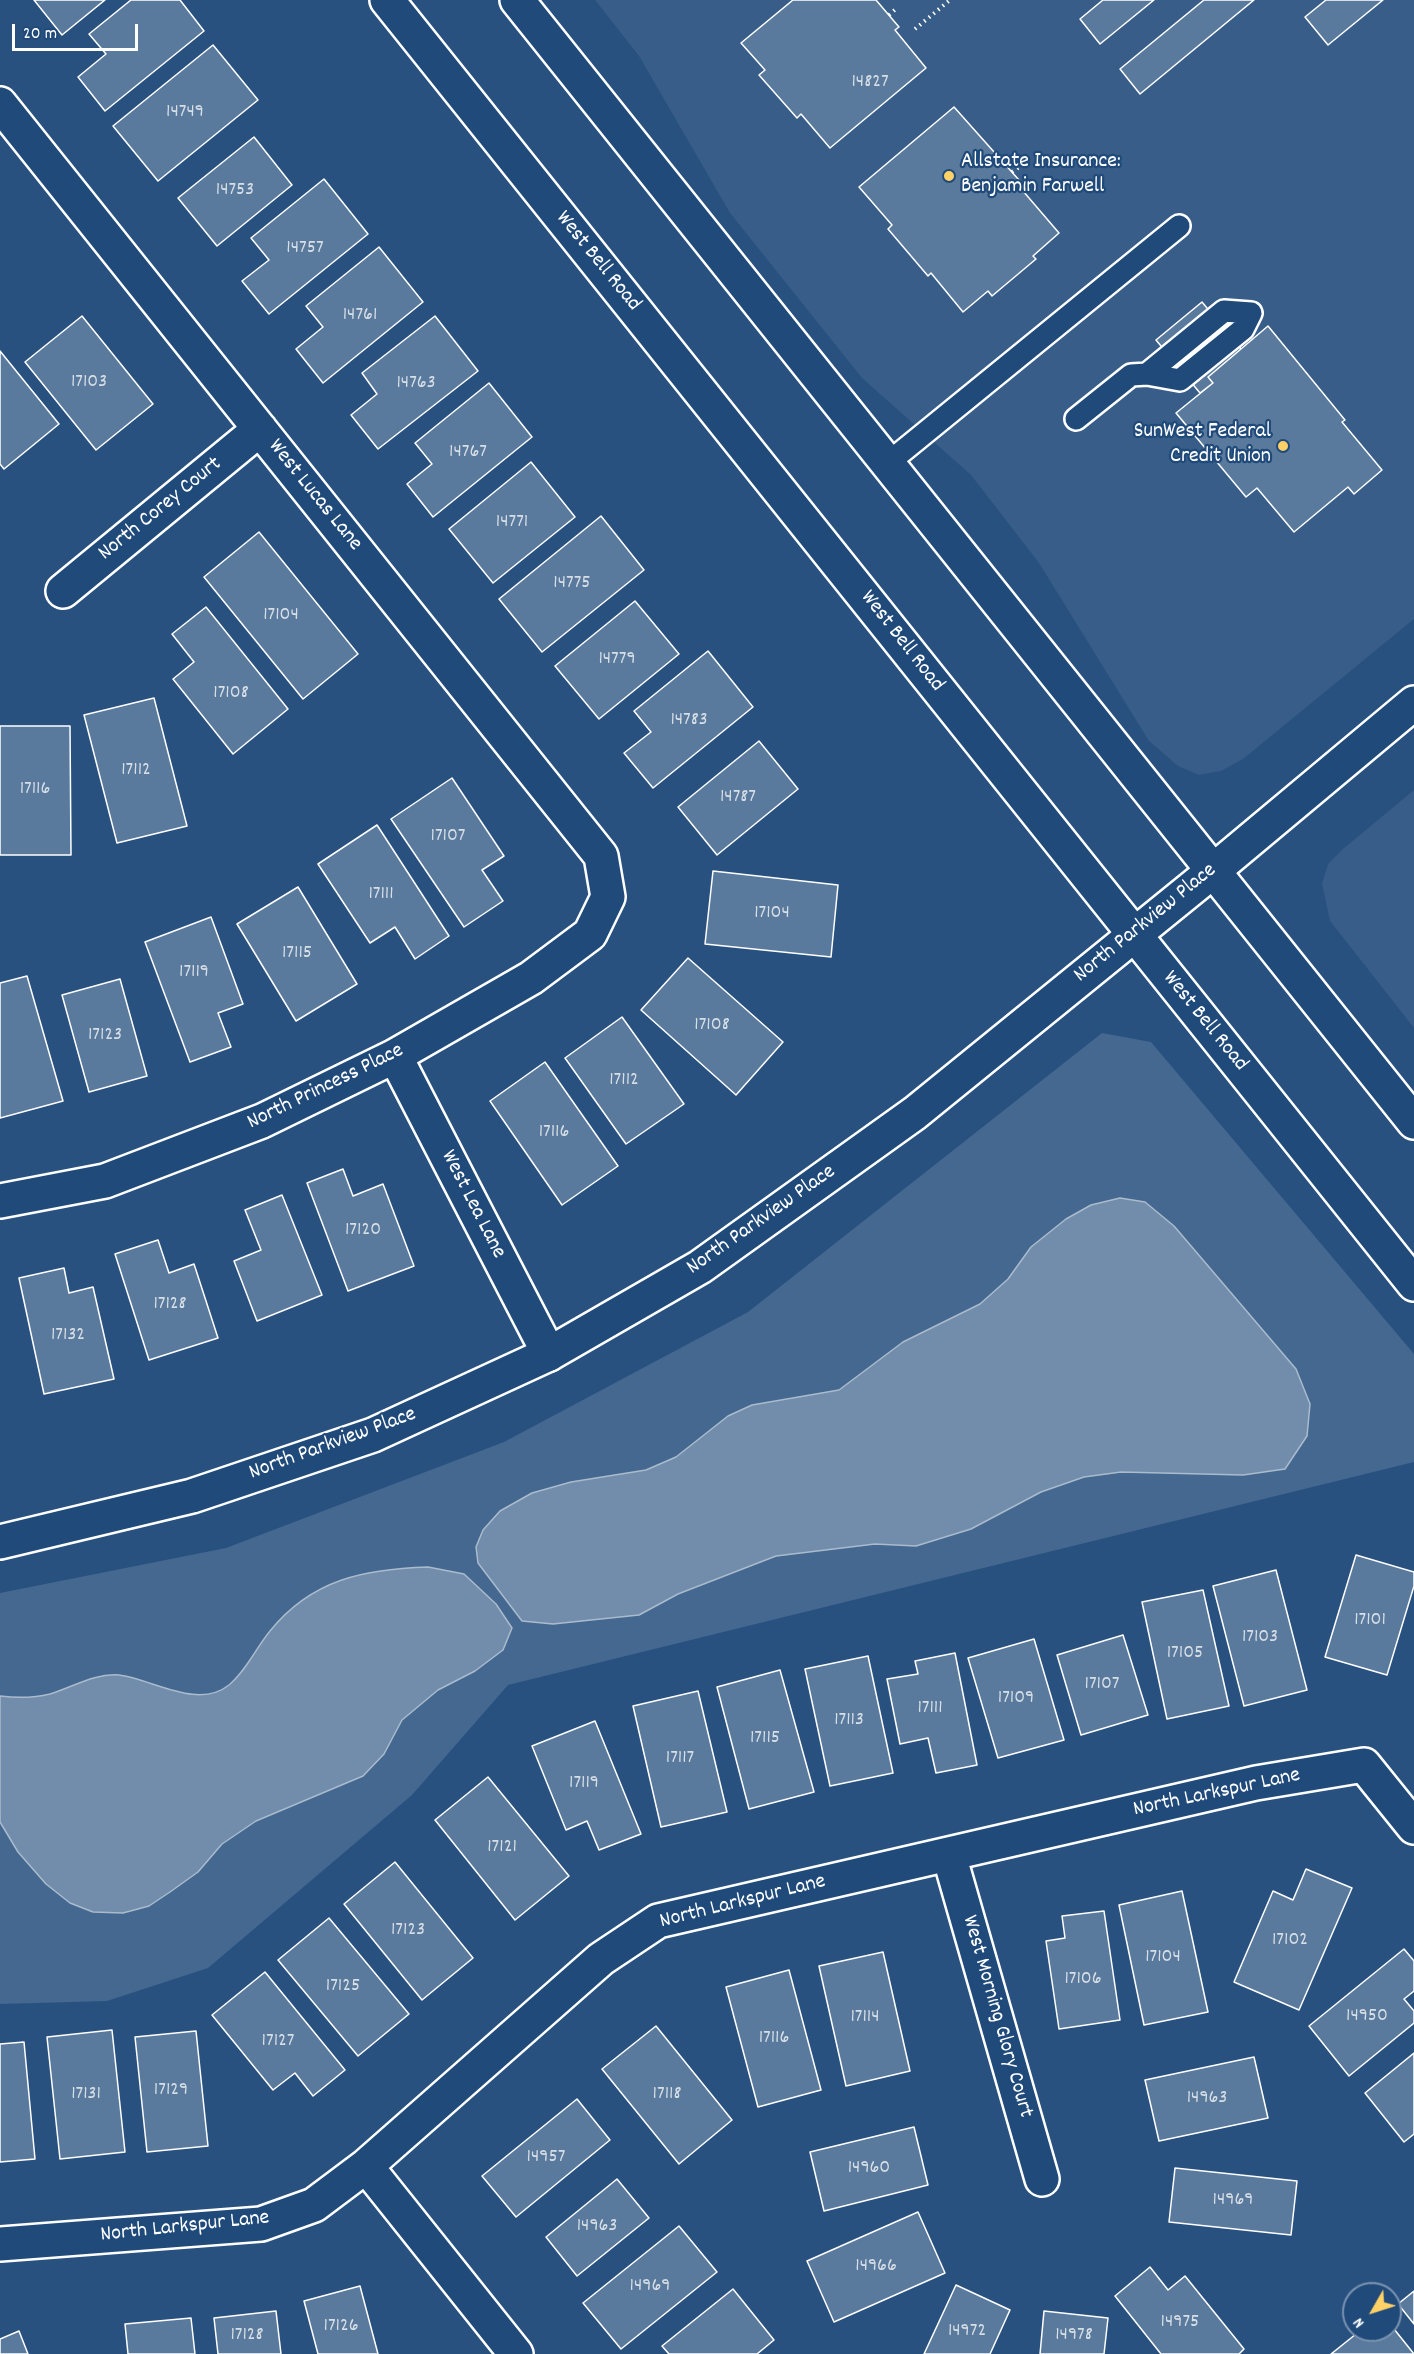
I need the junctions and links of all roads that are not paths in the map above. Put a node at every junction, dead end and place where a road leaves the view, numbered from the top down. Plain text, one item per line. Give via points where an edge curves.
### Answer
1 (387, 0) edge
2 (517, 0) edge
3 (0, 104) edge
4 (1179, 226) dead end
5 (1251, 313) dead end
6 (1076, 419) dead end
7 (260, 429) junction
8 (888, 463) junction
9 (63, 591) dead end
10 (1414, 703) edge
11 (1213, 871) junction
12 (608, 897) joint
13 (1133, 935) junction
14 (395, 1056) junction
15 (1414, 1122) edge
16 (0, 1201) edge
17 (1414, 1284) edge
18 (549, 1354) junction
19 (0, 1542) edge
20 (1414, 1827) edge
21 (949, 1855) junction
22 (366, 2166) junction
23 (1042, 2180) dead end
24 (0, 2244) edge
25 (516, 2354) edge

1 - 13 street, West Bell Road
2 - 8 street
3 - 7 street, West Lucas Lane
4 - 8 lane
5 - 6 lane via 1243,329 1180,380 1131,375
7 - 9 street, North Corey Court
7 - 12 street, West Lucas Lane via 601,856
8 - 11 street
10 - 11 street, North Parkview Place
11 - 13 street, North Parkview Place
11 - 15 street
12 - 14 street, North Princess Place via 590,934 540,972
13 - 17 street, West Bell Road
13 - 18 street, North Parkview Place via 915,1113 699,1267
14 - 16 street, North Princess Place via 262,1121 105,1181
14 - 18 street, West Lea Lane
18 - 19 street, North Parkview Place via 373,1435 192,1496
20 - 21 street, North Larkspur Lane via 1364,1764 1256,1783
21 - 22 street, North Larkspur Lane via 657,1921 601,1959
21 - 23 street, West Morning Glory Court
22 - 24 street, North Larkspur Lane via 314,2205 261,2224
22 - 25 street

